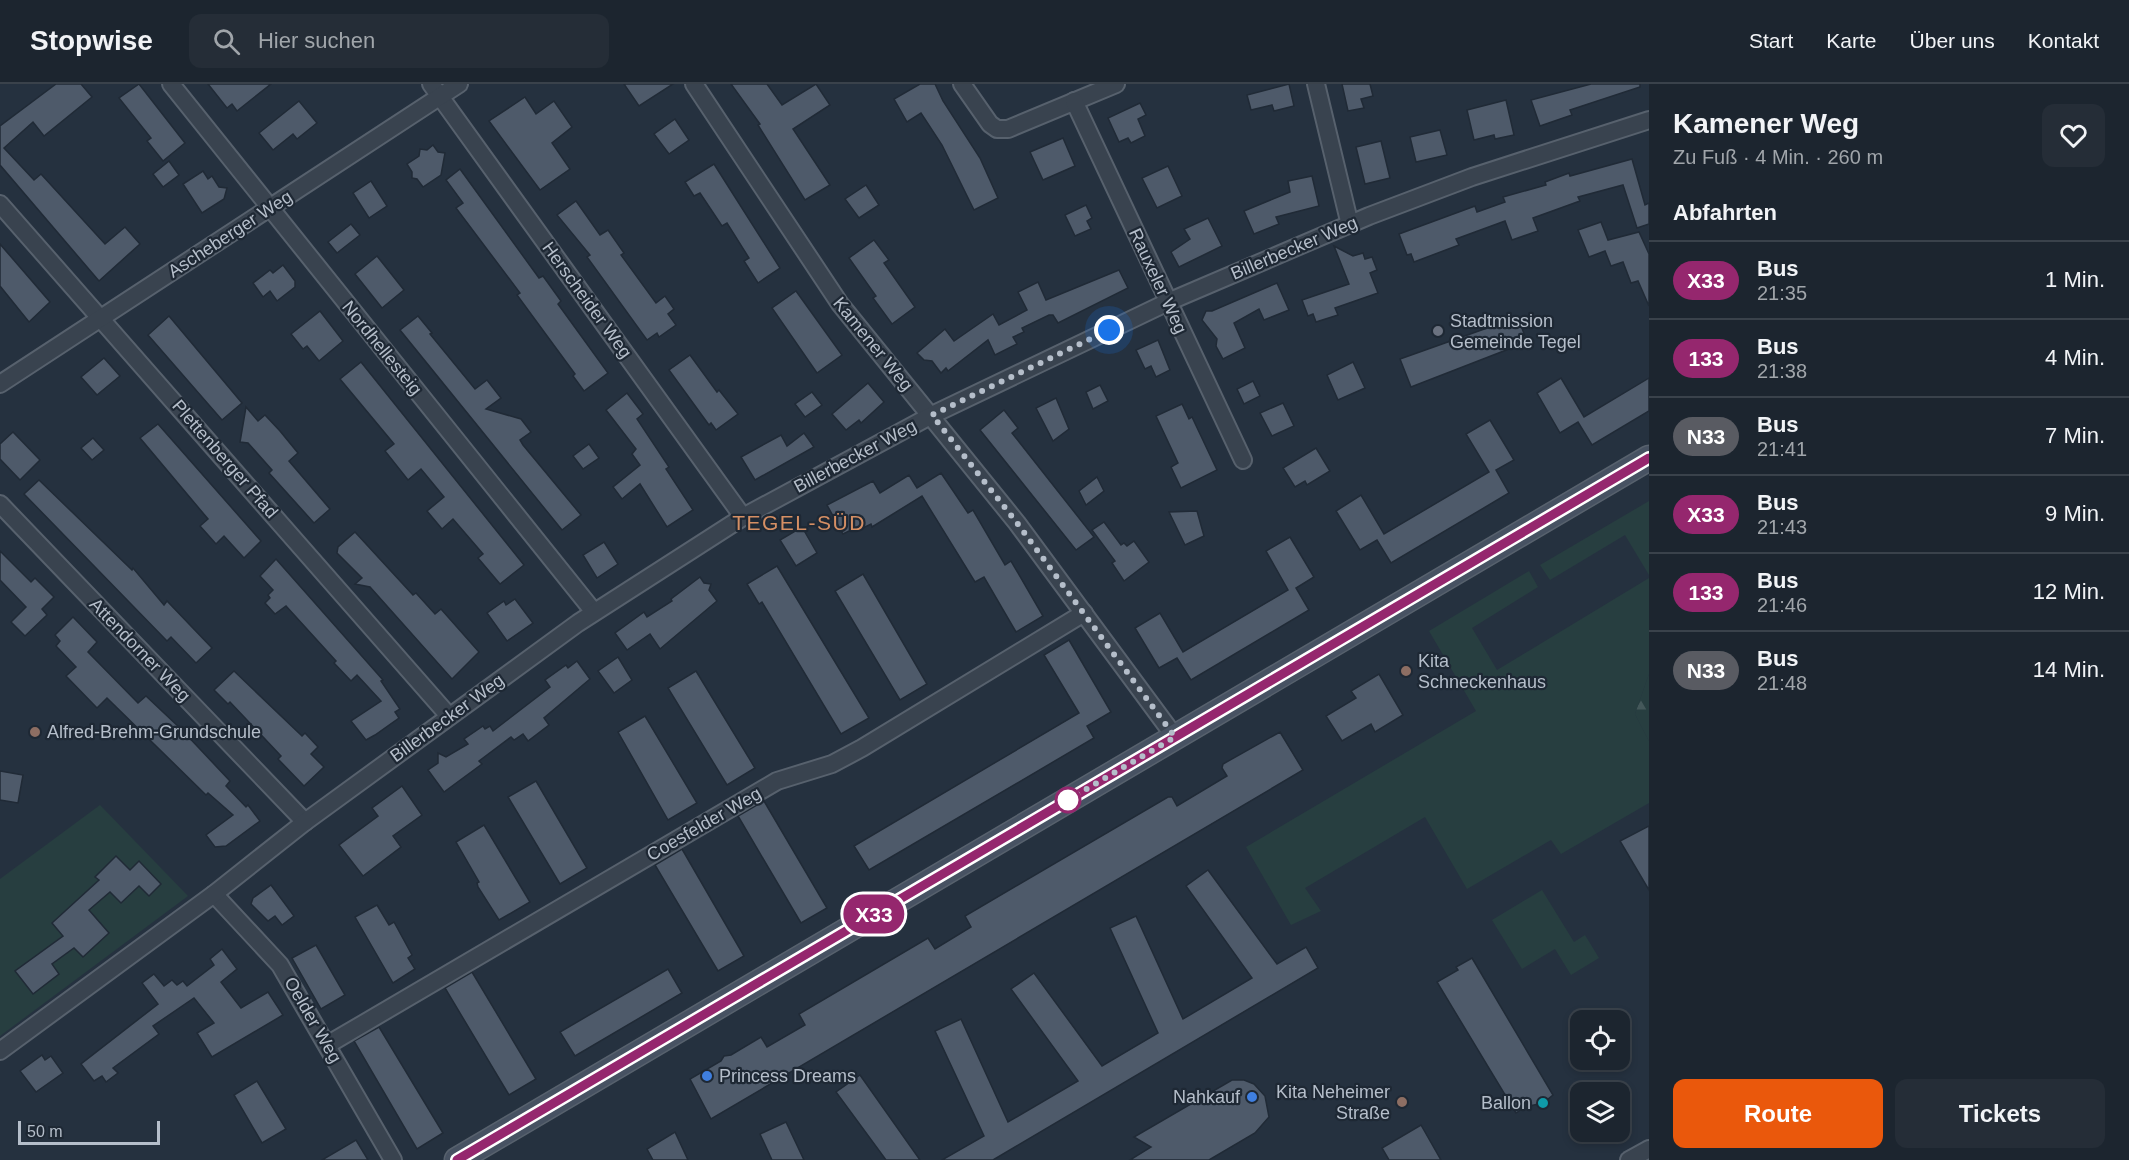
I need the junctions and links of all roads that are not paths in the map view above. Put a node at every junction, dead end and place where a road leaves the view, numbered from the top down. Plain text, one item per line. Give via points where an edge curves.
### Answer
1 (171, 84) edge
2 (459, 84) edge
3 (694, 84) edge
4 (962, 84) edge
5 (1116, 84) edge
6 (1317, 84) edge
7 (436, 90) edge
8 (1074, 101) junction
9 (1649, 120) edge
10 (0, 204) edge
11 (271, 209) junction
12 (1350, 225) junction
13 (1168, 302) junction
14 (101, 316) junction
15 (0, 384) edge
16 (932, 415) junction
17 (1649, 458) edge
18 (1242, 460) dead end
19 (0, 504) edge
20 (743, 517) junction
21 (594, 612) junction
22 (1084, 613) junction
23 (449, 716) junction
24 (1175, 737) junction
25 (306, 822) junction
26 (214, 894) junction
27 (327, 1045) junction
28 (0, 1051) edge
29 (1649, 1149) edge
30 (393, 1160) edge
31 (457, 1160) edge
32 (1629, 1160) edge

1 - 11 street, Nordhellesteig
2 - 7 street, Ascheberger Weg
3 - 16 street, Kamener Weg via 840,304
4 - 8 street via 997,129 1021,126
5 - 8 street
6 - 12 street
7 - 11 street, Ascheberger Weg
7 - 20 street, Herscheider Weg
8 - 13 street, Rauxeler Weg
9 - 12 street, Billerbecker Weg via 1472,177
10 - 14 street, Plettenberger Pfad
11 - 14 street, Ascheberger Weg
11 - 21 street, Nordhellesteig
12 - 13 street, Billerbecker Weg
13 - 16 street, Billerbecker Weg
13 - 18 street, Rauxeler Weg
14 - 15 street, Ascheberger Weg
14 - 23 street, Plettenberger Pfad
16 - 20 street, Billerbecker Weg
16 - 22 street, Kamener Weg
17 - 24 main road
19 - 25 street, Attendorner Weg
20 - 21 street, Billerbecker Weg
21 - 23 street, Billerbecker Weg
22 - 24 street, Kamener Weg
22 - 27 street, Coesfelder Weg via 862,748 832,764 777,781
23 - 25 street, Billerbecker Weg
24 - 31 main road
25 - 26 street, Billerbecker Weg
26 - 27 street, Oelder Weg via 280,964
26 - 28 street, Billerbecker Weg
27 - 30 street, Oelder Weg
29 - 32 street

